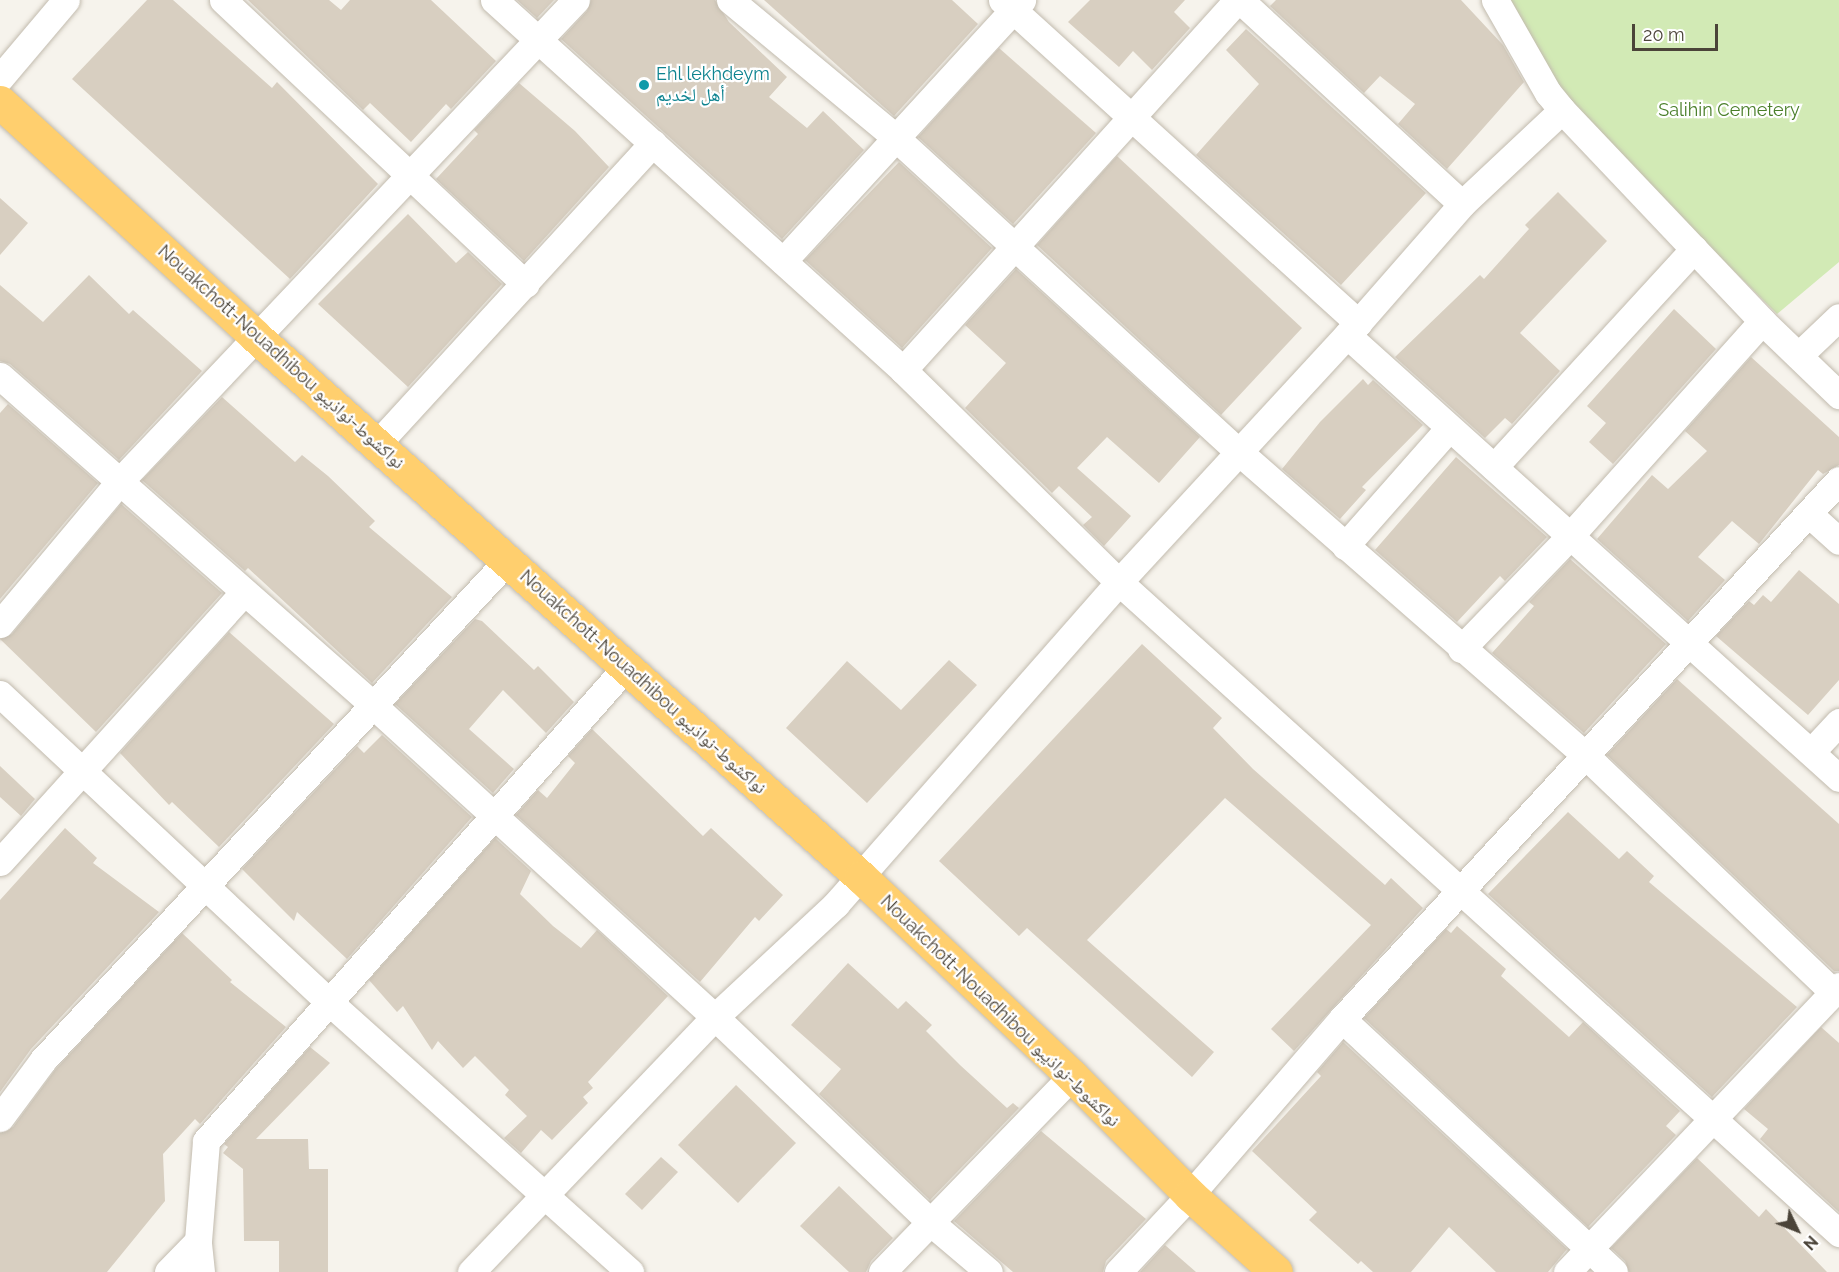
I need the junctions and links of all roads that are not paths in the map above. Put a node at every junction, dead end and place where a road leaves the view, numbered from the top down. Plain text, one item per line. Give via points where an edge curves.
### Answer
1 (66, 0) edge
2 (223, 0) edge
3 (494, 0) edge
4 (576, 0) edge
5 (730, 0) edge
6 (1238, 0) edge
7 (1495, 0) edge
8 (1013, 3) edge
9 (540, 39) junction
10 (0, 78) edge
11 (0, 102) edge
12 (1563, 110) junction
13 (1134, 119) junction
14 (896, 138) junction
15 (653, 143) junction
16 (411, 177) junction
17 (1462, 204) junction
18 (1016, 248) junction
19 (1694, 249) junction
20 (783, 261) junction
21 (525, 284) junction
22 (1839, 317) edge
23 (1762, 321) junction
24 (1352, 329) junction
25 (255, 336) junction
26 (1799, 355) junction
27 (903, 370) junction
28 (0, 376) edge
29 (1839, 395) edge
30 (1449, 428) junction
31 (378, 442) junction
32 (1239, 452) junction
33 (1494, 467) junction
34 (1839, 480) edge
35 (119, 482) junction
36 (1809, 514) junction
37 (1570, 536) junction
38 (1839, 542) edge
39 (1345, 546) junction
40 (507, 561) junction
41 (1119, 582) junction
42 (244, 592) junction
43 (0, 624) edge
44 (1689, 644) junction
45 (1461, 649) junction
46 (627, 666) junction
47 (0, 694) edge
48 (374, 706) junction
49 (1839, 722) edge
50 (1810, 752) junction
51 (1586, 756) junction
52 (80, 771) junction
53 (1839, 778) edge
54 (493, 814) junction
55 (0, 862) edge
56 (861, 877) junction
57 (207, 885) junction
58 (1462, 890) junction
59 (1836, 989) edge
60 (328, 1001) junction
61 (715, 1017) junction
62 (1342, 1019) junction
63 (1071, 1076) junction
64 (0, 1118) edge
65 (1715, 1120) junction
66 (1190, 1195) junction
67 (545, 1196) junction
68 (930, 1222) junction
69 (1837, 1226) edge
70 (198, 1241) junction
71 (1588, 1249) junction
72 (168, 1272) edge
73 (201, 1272) edge
74 (471, 1272) edge
75 (630, 1272) edge
76 (882, 1272) edge
77 (989, 1272) edge
78 (1118, 1272) edge
79 (1276, 1272) edge
80 (1567, 1272) edge
81 (1614, 1272) edge

1 - 10 street
2 - 16 street
3 - 9 street
4 - 9 street
5 - 14 street
6 - 13 street
6 - 17 street
7 - 12 street via 1548,93
8 - 13 street
8 - 14 street
9 - 15 street
9 - 16 street
11 - 25 highway, Nouakchott-Nouadhibou نواكشوط-نواذيبو
12 - 17 street
12 - 19 street
13 - 18 street
13 - 24 street
14 - 18 street
14 - 20 street
15 - 20 street
15 - 21 street
16 - 21 street
16 - 25 street
17 - 24 street
18 - 27 street
18 - 32 street
19 - 23 street
19 - 33 street
20 - 27 street
21 - 31 street
22 - 26 street
23 - 26 street
23 - 37 street
24 - 30 street
24 - 32 street
25 - 31 highway, Nouakchott-Nouadhibou نواكشوط-نواذيبو
25 - 35 street
26 - 29 street
27 - 41 street
28 - 35 street
30 - 33 street
30 - 39 street
31 - 40 highway, Nouakchott-Nouadhibou نواكشوط-نواذيبو
32 - 39 street
32 - 41 street
33 - 37 street
34 - 36 street
35 - 42 street
35 - 43 street
36 - 38 street
36 - 44 street
37 - 44 street
37 - 45 street
39 - 45 street
40 - 46 highway, Nouakchott-Nouadhibou نواكشوط-نواذيبو
40 - 48 street
41 - 56 street
41 - 58 street
42 - 48 street
42 - 52 street
44 - 50 street
44 - 51 street
45 - 51 street
46 - 54 street
46 - 56 highway, Nouakchott-Nouadhibou نواكشوط-نواذيبو
47 - 52 street
48 - 54 street
48 - 57 street
49 - 50 street
50 - 53 street
51 - 58 street
51 - 59 street
52 - 55 street
52 - 57 street
54 - 60 street
54 - 61 street
56 - 61 street
56 - 63 highway, Nouakchott-Nouadhibou نواكشوط-نواذيبو
57 - 60 street
57 - 64 street via 43,1060
58 - 62 street
58 - 65 street
59 - 65 street
60 - 67 street
60 - 70 street via 206,1141
61 - 67 street
61 - 68 street
62 - 66 street
62 - 71 street
63 - 66 highway, Nouakchott-Nouadhibou نواكشوط-نواذيبو
63 - 68 street
65 - 69 street
65 - 71 street
66 - 78 street
66 - 79 highway, Nouakchott-Nouadhibou نواكشوط-نواذيبو
67 - 74 street
67 - 75 street
68 - 76 street
68 - 77 street
70 - 72 street
70 - 73 street
71 - 80 street
71 - 81 street

